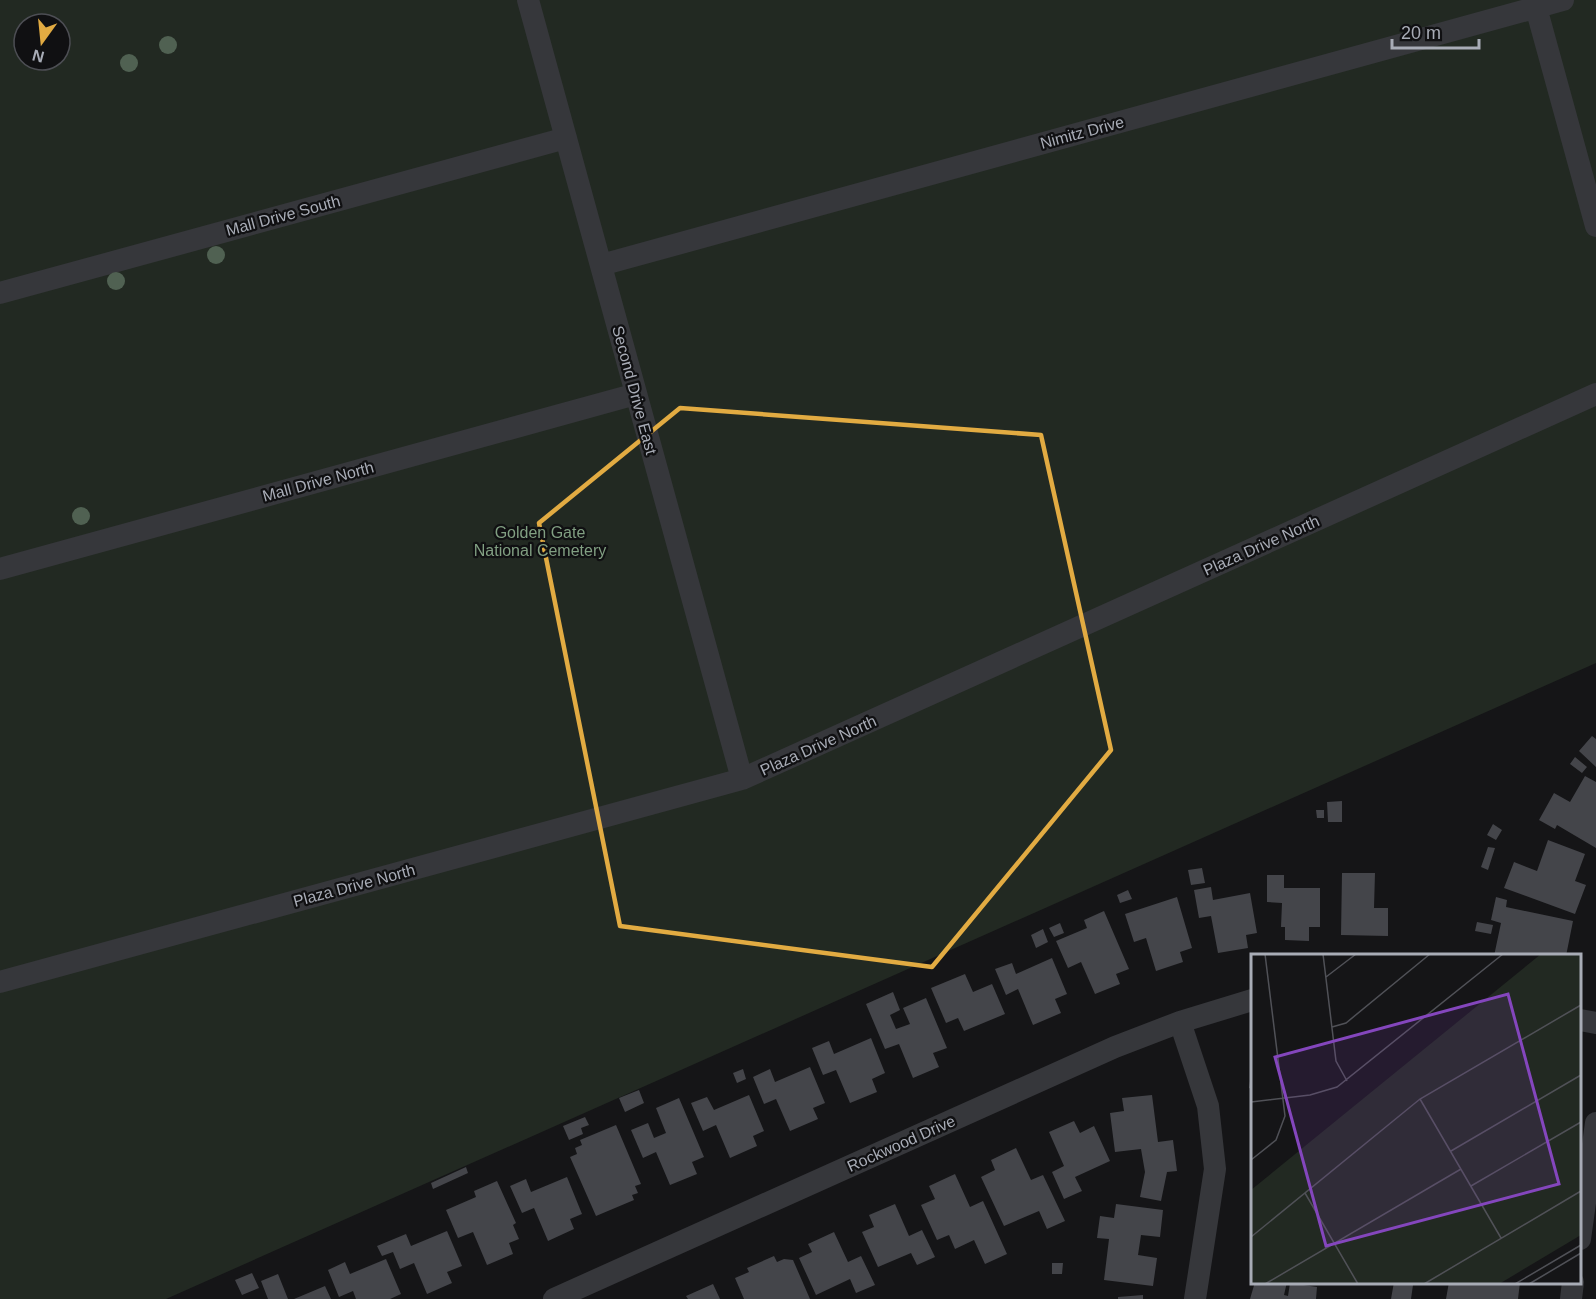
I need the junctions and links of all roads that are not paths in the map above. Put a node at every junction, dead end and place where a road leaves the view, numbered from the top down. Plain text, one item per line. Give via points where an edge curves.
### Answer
1 (528, 0) edge
2 (1563, 0) edge
3 (1535, 4) edge
4 (566, 138) junction
5 (1596, 226) edge
6 (601, 265) junction
7 (0, 293) edge
8 (636, 394) junction
9 (1596, 394) edge
10 (0, 569) edge
11 (742, 779) junction
12 (0, 982) edge
13 (1251, 1000) edge
14 (1581, 1020) edge
15 (1180, 1022) junction
16 (1596, 1023) edge
17 (1596, 1123) edge
18 (1581, 1232) edge
19 (1573, 1284) edge
20 (554, 1299) edge
21 (1196, 1299) edge
22 (1571, 1299) edge

1 - 4 street, Second Drive East
2 - 3 street, Nimitz Drive
3 - 5 street
3 - 6 street, Nimitz Drive
4 - 6 street, Second Drive East
4 - 7 street, Mall Drive South
6 - 8 street, Second Drive East
8 - 10 street, Mall Drive North
8 - 11 street, Second Drive East
9 - 11 street, Plaza Drive North
11 - 12 street, Plaza Drive North
13 - 15 street, Rockwood Drive
14 - 16 street
15 - 20 street, Rockwood Drive via 1115,1047
15 - 21 street via 1208,1106 1215,1168
17 - 18 street
19 - 22 street

